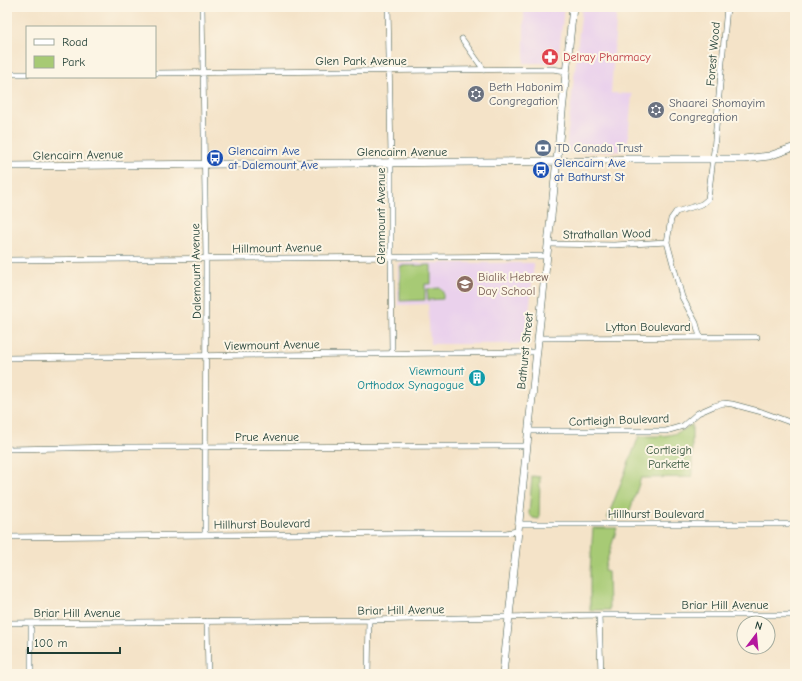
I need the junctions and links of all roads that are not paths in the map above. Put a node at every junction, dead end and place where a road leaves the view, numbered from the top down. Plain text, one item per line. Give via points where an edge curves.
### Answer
1 (202, 7) edge
2 (388, 7) edge
3 (573, 7) edge
4 (727, 7) edge
5 (462, 39) dead end
6 (484, 70) junction
7 (389, 71) junction
8 (566, 71) junction
9 (202, 72) junction
10 (156, 73) edge
11 (7, 74) edge
12 (26, 74) edge
13 (795, 147) edge
14 (713, 158) junction
15 (556, 161) junction
16 (391, 163) junction
17 (204, 164) junction
18 (7, 166) edge
19 (667, 242) junction
20 (548, 244) junction
21 (546, 256) junction
22 (391, 257) junction
23 (206, 259) junction
24 (7, 260) edge
25 (700, 337) junction
26 (757, 337) dead end
27 (538, 338) junction
28 (536, 352) junction
29 (392, 353) junction
30 (207, 356) junction
31 (7, 358) edge
32 (795, 424) edge
33 (529, 431) junction
34 (527, 446) junction
35 (205, 447) junction
36 (7, 449) edge
37 (795, 524) edge
38 (517, 527) junction
39 (205, 535) junction
40 (7, 537) edge
41 (599, 615) junction
42 (795, 615) edge
43 (508, 617) junction
44 (369, 620) junction
45 (207, 622) junction
46 (7, 623) edge
47 (30, 623) junction
48 (31, 674) edge
49 (208, 674) edge
50 (368, 674) edge
51 (503, 674) edge
52 (601, 674) edge

1 - 9 street, Dalemount Avenue
2 - 7 street, Glenmount Avenue
3 - 8 street, Bathurst Street
4 - 14 street, Forest Wood
5 - 6 street
6 - 7 street, Glen Park Avenue
6 - 8 street, Glen Park Avenue
7 - 9 street, Glen Park Avenue
7 - 16 street, Glenmount Avenue
8 - 15 street, Bathurst Street
9 - 10 street, Glen Park Avenue
9 - 17 street, Dalemount Avenue
11 - 12 street
13 - 14 street, Glencairn Avenue via 757,158
14 - 15 street, Glencairn Avenue
14 - 19 street, Forest Wood via 708,199 702,204 676,212 671,219
15 - 16 street, Glencairn Avenue
15 - 20 street, Bathurst Street
16 - 17 street, Glencairn Avenue
16 - 22 street, Glenmount Avenue
17 - 18 street, Glencairn Avenue
17 - 23 street, Dalemount Avenue
19 - 20 street, Strathallan Wood via 614,245
19 - 25 street, Forest Wood via 682,298 696,323
20 - 21 street, Bathurst Street
21 - 22 street, Hillmount Avenue
21 - 27 street, Bathurst Street
22 - 23 street, Hillmount Avenue
22 - 29 street, Glenmount Avenue
23 - 24 street, Hillmount Avenue
23 - 30 street, Dalemount Avenue
25 - 26 street, Lytton Boulevard
25 - 27 street, Lytton Boulevard
27 - 28 street, Bathurst Street
28 - 29 street, Viewmount Avenue
28 - 33 street, Bathurst Street
29 - 30 street, Viewmount Avenue
30 - 31 street, Viewmount Avenue
30 - 35 street, Dalemount Avenue
32 - 33 street, Cortleigh Boulevard via 762,412 724,403 698,414 683,426 666,431
33 - 34 street, Bathurst Street
34 - 35 street, Prue Avenue
34 - 38 street, Bathurst Street
35 - 36 street, Prue Avenue
35 - 39 street, Dalemount Avenue
37 - 38 street, Hillhurst Boulevard
38 - 39 street, Hillhurst Boulevard via 506,533
38 - 43 street, Bathurst Street
39 - 40 street, Hillhurst Boulevard
41 - 42 street, Briar Hill Avenue
41 - 43 street, Briar Hill Avenue
41 - 52 street
43 - 44 street, Briar Hill Avenue
43 - 51 street, Bathurst Street
44 - 45 street, Briar Hill Avenue
44 - 50 street
45 - 47 street, Briar Hill Avenue
45 - 49 street
46 - 47 street, Briar Hill Avenue
47 - 48 street

